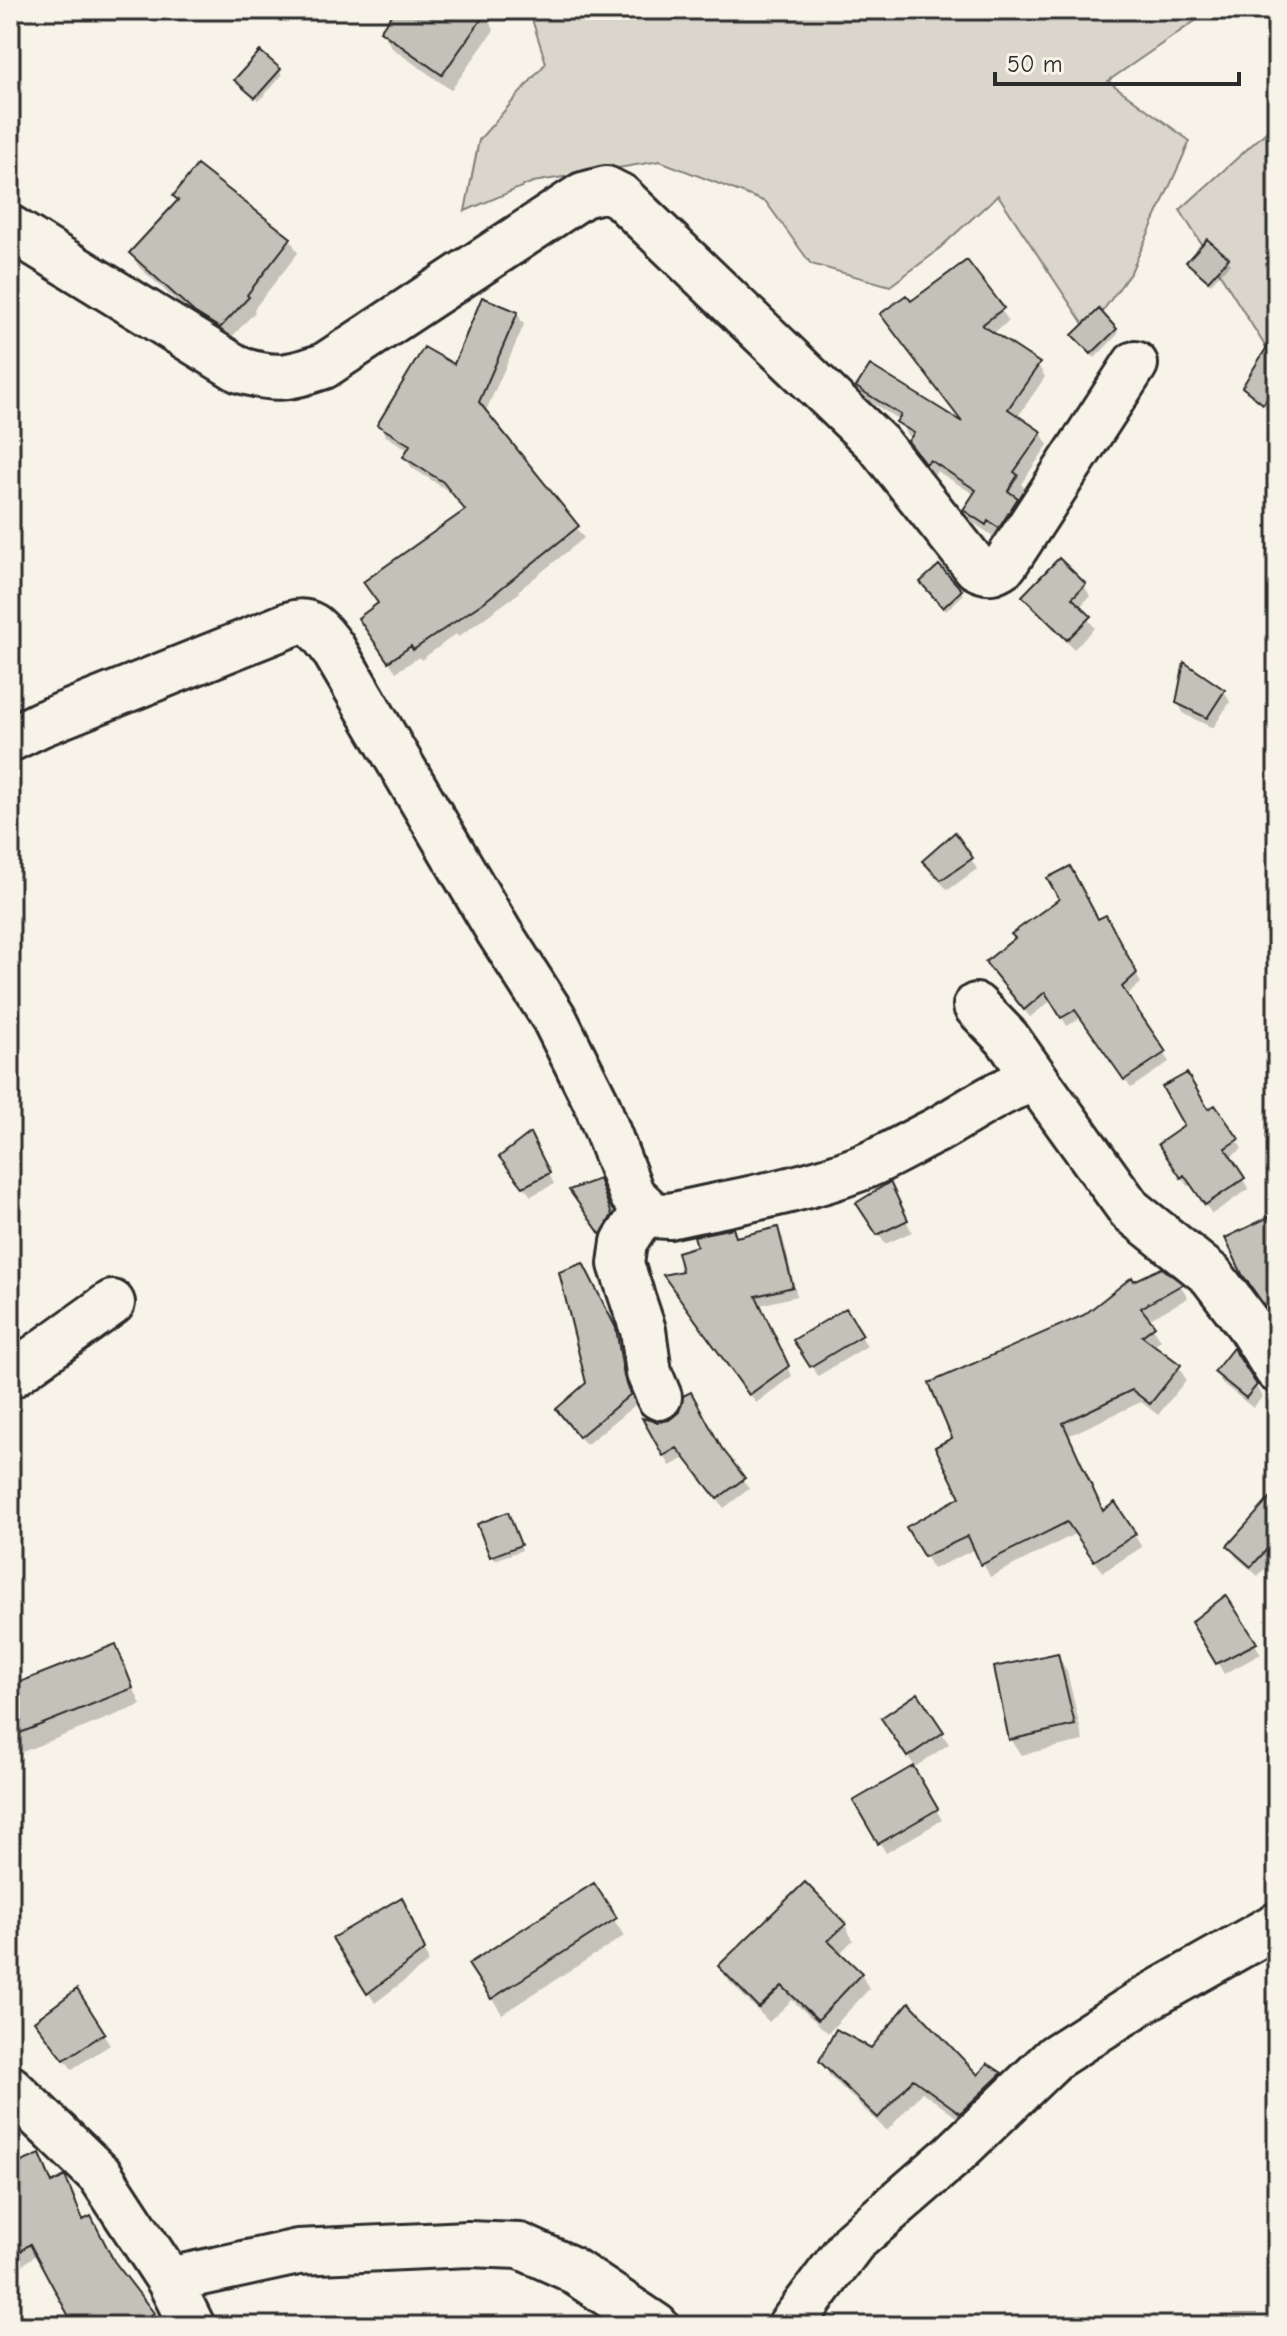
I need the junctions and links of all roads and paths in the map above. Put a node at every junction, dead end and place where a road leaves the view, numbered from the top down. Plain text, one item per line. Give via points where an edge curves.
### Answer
1 (10, 228) edge
2 (1135, 364) dead end
3 (10, 739) edge
4 (976, 1006) dead end
5 (1038, 1082) junction
6 (645, 1210) junction
7 (112, 1303) dead end
8 (1277, 1370) edge
9 (10, 1376) edge
10 (659, 1397) dead end
11 (1277, 1925) edge
12 (10, 2088) edge
13 (169, 2280) junction
14 (192, 2326) edge
15 (656, 2326) edge
16 (790, 2326) edge

1 - 2 street via 240,370 267,378 324,366 583,195 606,189 620,196 878,444 986,573 1005,564
3 - 6 street via 291,624 312,625 332,647 554,1018 596,1102 627,1186
4 - 5 street
5 - 6 street via 1016,1085 860,1168 669,1216
5 - 8 street via 1130,1210 1211,1275
6 - 10 street via 624,1242 621,1264
7 - 9 street
11 - 16 street via 1055,2057 854,2241
12 - 13 street via 101,2176
13 - 14 street
13 - 15 street via 298,2252 520,2246 569,2268

